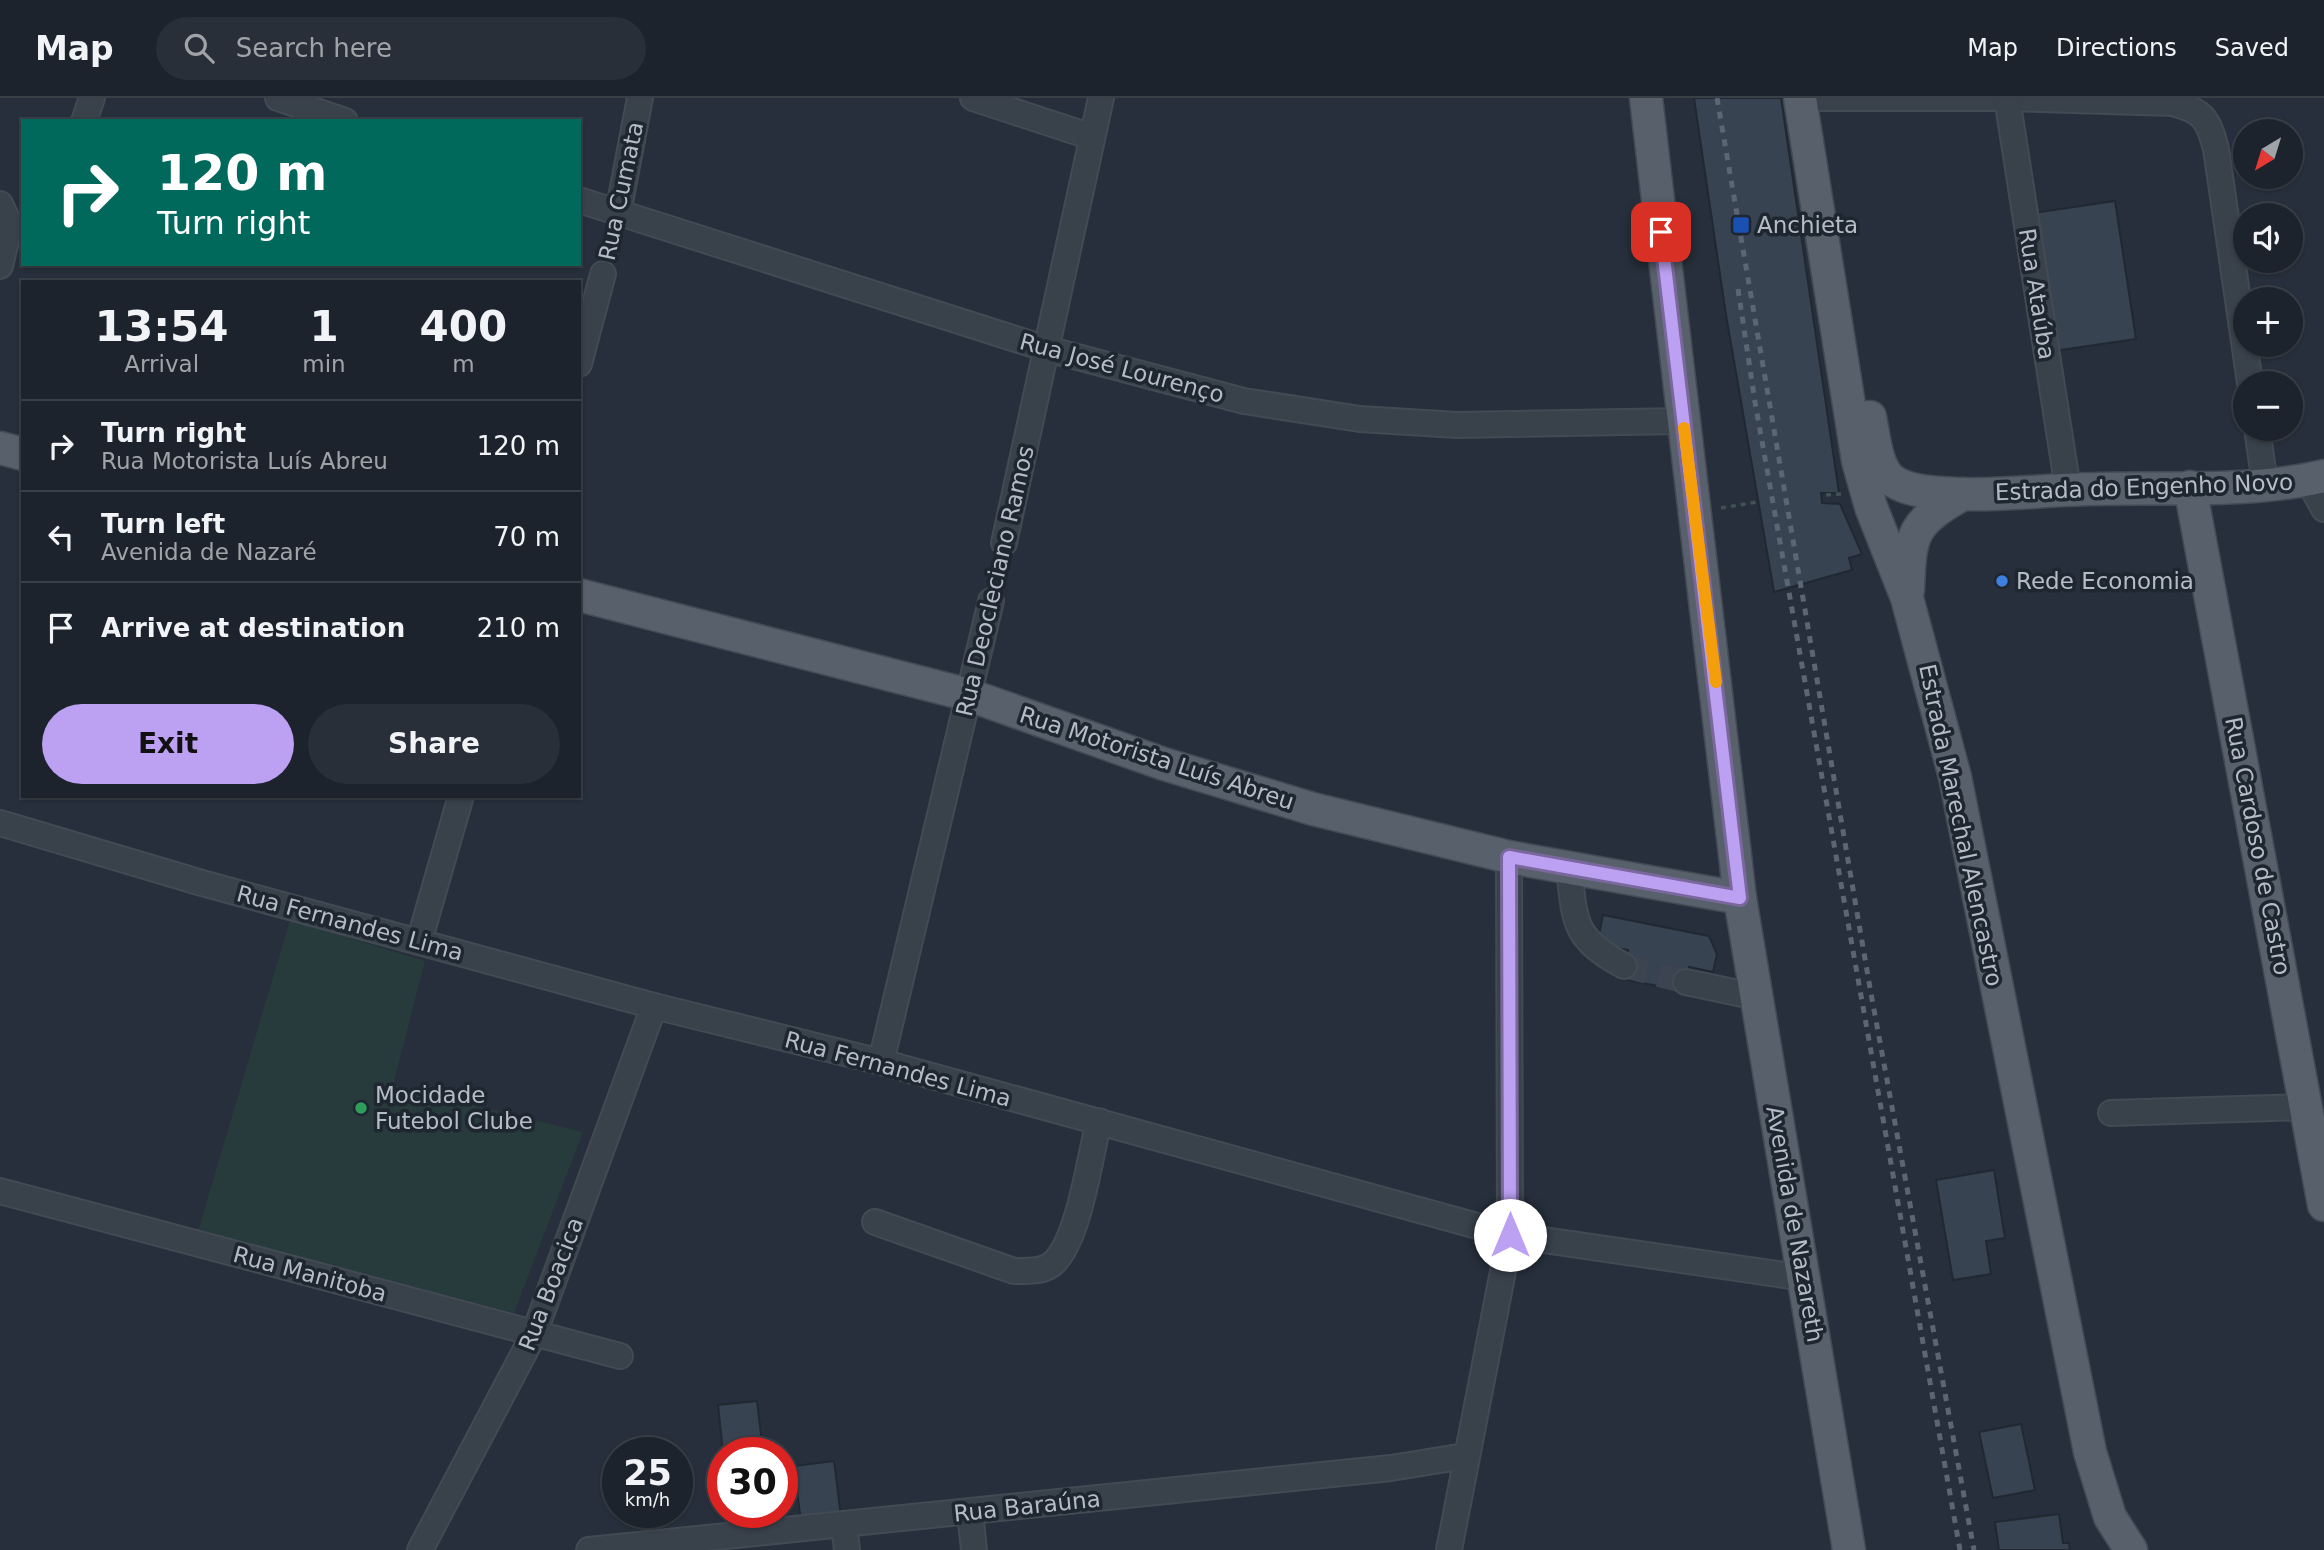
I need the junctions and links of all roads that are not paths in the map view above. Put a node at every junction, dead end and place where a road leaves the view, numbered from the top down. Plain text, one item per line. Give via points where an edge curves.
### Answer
1 (92, 98) edge
2 (278, 98) edge
3 (640, 98) edge
4 (973, 98) edge
5 (1101, 98) edge
6 (1646, 98) edge
7 (1800, 98) edge
8 (1817, 98) edge
9 (2007, 98) edge
10 (85, 119) edge
11 (339, 119) edge
12 (1093, 137) junction
13 (581, 201) edge
14 (0, 204) edge
15 (618, 213) junction
16 (16, 233) edge
17 (0, 266) edge
18 (603, 274) road end
19 (1047, 349) junction
20 (581, 356) edge
21 (2248, 371) edge
22 (1684, 421) junction
23 (2259, 441) edge
24 (0, 447) edge
25 (21, 453) edge
26 (2316, 478) edge
27 (2265, 484) junction
28 (2190, 487) junction
29 (2067, 489) junction
30 (1963, 494) junction
31 (2324, 509) edge
32 (1004, 542) dead end
33 (581, 596) edge
34 (1907, 598) junction
35 (990, 601) dead end
36 (969, 695) junction
37 (460, 798) edge
38 (0, 823) edge
39 (1509, 857) junction
40 (1569, 868) junction
41 (1740, 898) junction
42 (419, 942) junction
43 (1625, 966) tunnel mouth
44 (1686, 982) tunnel mouth
45 (1757, 997) junction
46 (654, 1006) junction
47 (881, 1062) junction
48 (2308, 1107) junction
49 (2110, 1114) dead end
50 (1099, 1121) junction
51 (0, 1191) edge
52 (2324, 1205) edge
53 (875, 1222) dead end
54 (1510, 1235) junction
55 (1805, 1278) junction
56 (534, 1334) junction
57 (620, 1356) dead end
58 (1465, 1456) junction
59 (970, 1512) junction
60 (844, 1525) junction
61 (420, 1550) edge
62 (589, 1550) edge
63 (847, 1550) edge
64 (974, 1550) edge
65 (1449, 1550) edge
66 (1849, 1550) edge
67 (2131, 1550) edge

1 - 10 street
2 - 11 street
3 - 15 street, Rua Cumata
4 - 12 street
5 - 12 street, Rua Deocleciano Ramos
6 - 22 main road, Avenida de Nazareth
7 - 8 street
7 - 34 main road, Estrada Marechal Alencastro via 1858,461
8 - 9 street
8 - 30 main road via 1860,369 1883,468 1904,486
9 - 21 street via 2172,103 2204,116 2216,149
9 - 29 street, Rua Ataúba
12 - 19 street, Rua Deocleciano Ramos
13 - 15 street, Rua José Lourenço
14 - 16 street
15 - 19 street, Rua José Lourenço
16 - 17 street
18 - 20 street, Rua Cumata
19 - 22 street, Rua José Lourenço via 1244,401 1360,419 1457,425
19 - 32 street, Rua Deocleciano Ramos
22 - 41 main road, Avenida de Nazareth
23 - 27 street
24 - 25 main road
26 - 27 main road, Estrada do Engenho Novo
26 - 31 street
27 - 28 main road, Estrada do Engenho Novo
28 - 29 main road, Estrada do Engenho Novo
28 - 48 main road, Rua Cardoso de Castro
29 - 30 main road, Estrada do Engenho Novo
30 - 34 main road via 1929,516 1912,538
33 - 36 main road, Rua Motorista Luís Abreu
34 - 67 main road, Estrada Marechal Alencastro via 1955,777 2090,1452 2110,1517
35 - 36 street, Rua Deocleciano Ramos
36 - 39 main road, Rua Motorista Luís Abreu via 1300,806
36 - 47 street, Rua Deocleciano Ramos
37 - 42 street
38 - 42 street, Rua Fernandes Lima
39 - 40 main road, Rua Motorista Luís Abreu
39 - 54 street
40 - 41 main road, Rua Motorista Luís Abreu
40 - 43 street via 1576,923 1590,944
41 - 45 main road, Avenida de Nazareth
42 - 46 street, Rua Fernandes Lima
44 - 45 street
45 - 55 main road, Avenida de Nazareth
46 - 47 street, Rua Fernandes Lima
46 - 56 street, Rua Boacica
47 - 50 street, Rua Fernandes Lima
48 - 49 street
48 - 52 main road, Rua Cardoso de Castro
50 - 53 street via 1072,1230 1052,1265 1014,1271
50 - 54 street, Rua Fernandes Lima
51 - 56 street, Rua Manitoba
54 - 55 street, Rua Fernandes Lima
54 - 58 street
55 - 66 main road, Avenida de Nazareth
56 - 57 street, Rua Manitoba
56 - 61 street, Rua Boacica
58 - 59 street, Rua Baraúna via 1391,1468
58 - 65 street
59 - 60 street, Rua Baraúna
59 - 64 street
60 - 62 street, Rua Baraúna
60 - 63 street

